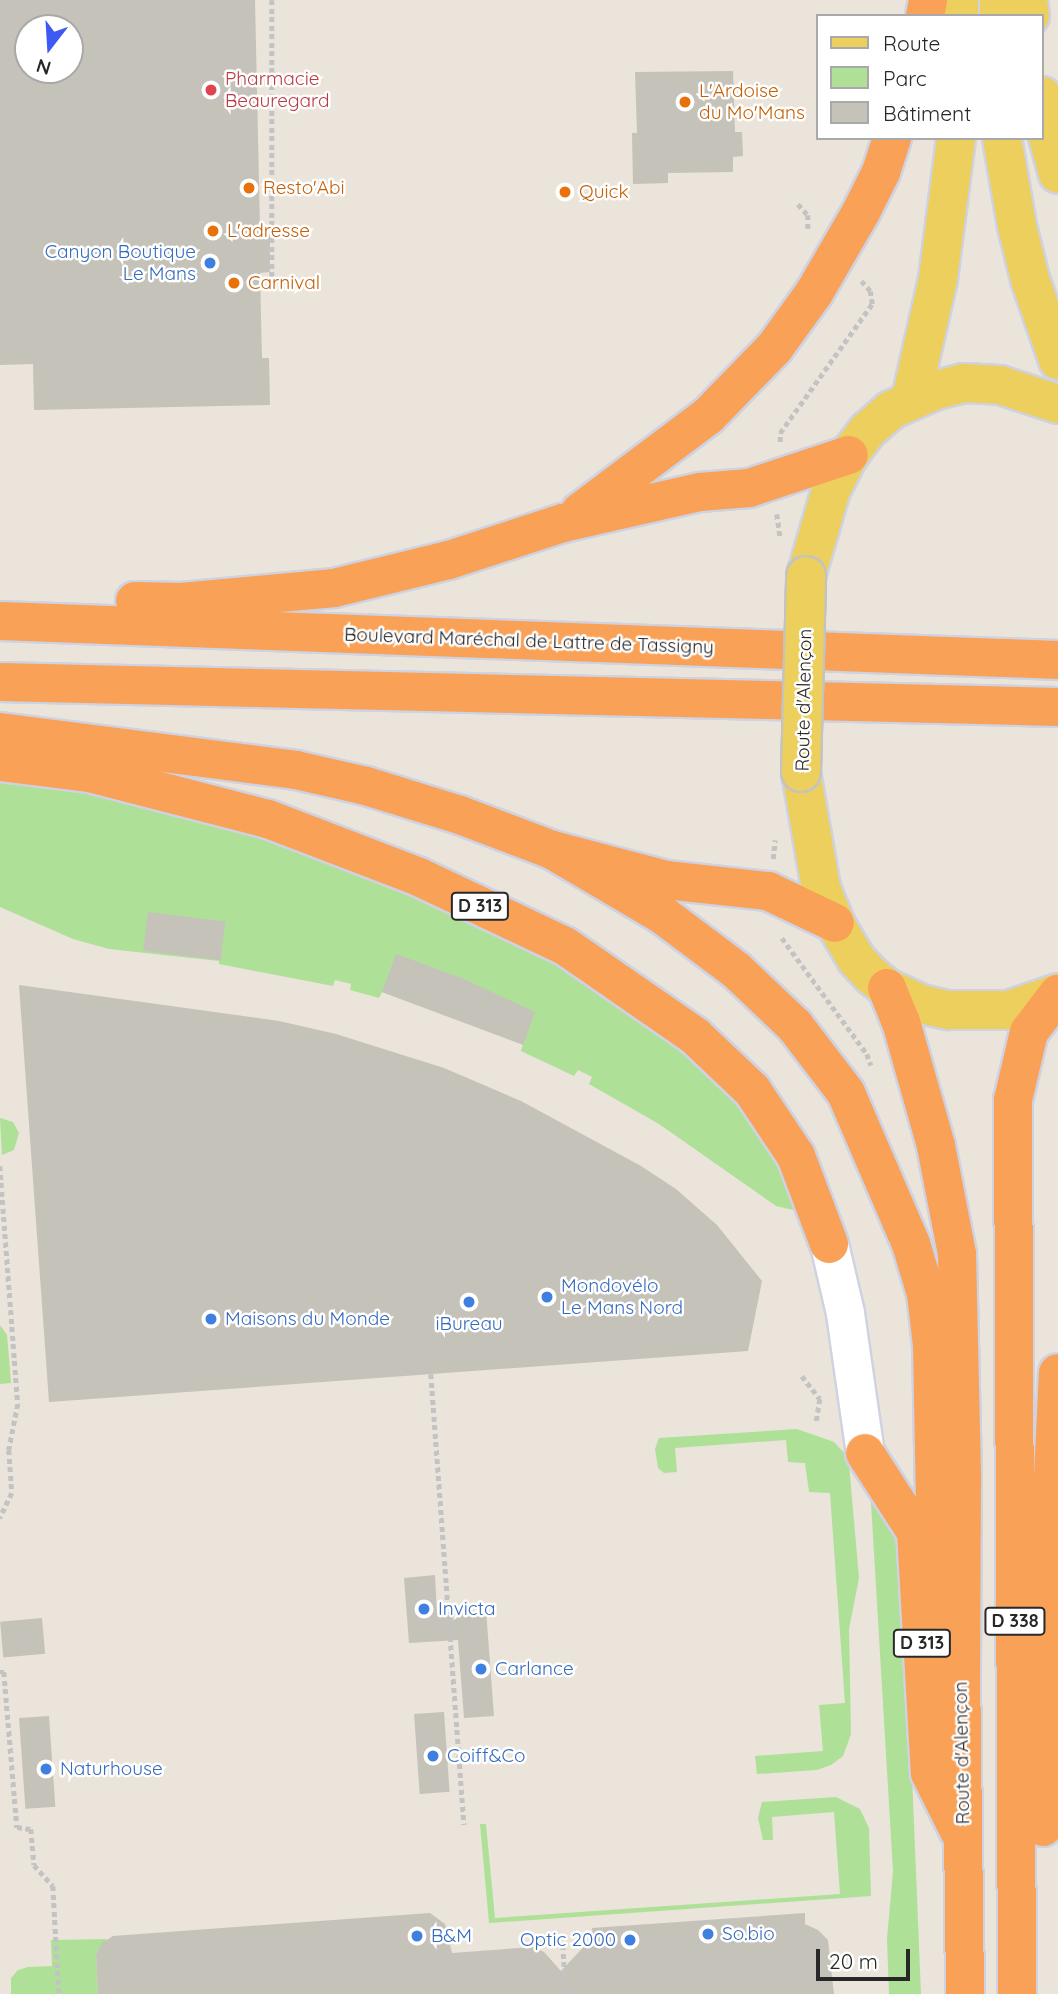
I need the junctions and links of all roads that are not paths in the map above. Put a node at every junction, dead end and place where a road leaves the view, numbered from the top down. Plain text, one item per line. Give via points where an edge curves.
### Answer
1 (1044, 111) edge
2 (891, 140) edge
3 (956, 140) edge
4 (1002, 140) edge
5 (1058, 173) edge
6 (1058, 360) edge
7 (911, 399) junction
8 (1058, 404) edge
9 (849, 455) junction
10 (563, 523) junction
11 (0, 598) edge
12 (0, 621) edge
13 (1058, 660) edge
14 (0, 682) edge
15 (1058, 707) edge
16 (0, 732) edge
17 (0, 762) edge
18 (552, 850) junction
19 (835, 923) junction
20 (887, 988) junction
21 (1058, 993) edge
22 (829, 1244) joint
23 (1058, 1373) edge
24 (866, 1453) joint
25 (961, 1665) junction
26 (963, 1840) junction
27 (965, 1994) edge
28 (1017, 1994) edge
29 (1040, 1994) edge

1 - 5 main road
2 - 10 highway via 881,172 832,261 775,347 708,416
3 - 7 main road via 938,279
4 - 6 main road via 1020,240
7 - 8 main road, Route d'Alençon via 964,383 980,383 1022,390
7 - 9 main road, Route d'Alençon via 868,430
9 - 10 highway via 749,488 700,492
9 - 19 main road, Route d'Alençon, bridge via 831,490 806,576 801,772 821,888
10 - 11 highway via 449,560 334,588 181,601
12 - 13 highway, Boulevard Maréchal de Lattre de Tassigny
14 - 15 highway
16 - 18 highway, D 313 via 307,773 460,815
17 - 22 highway, D 313 via 90,773 268,819 419,877 565,946 695,1036 752,1090 796,1156
18 - 19 highway, D 313 via 666,880 768,891
18 - 25 highway, D 313 via 664,916 736,970 795,1026 846,1093 911,1244 926,1294 932,1345 939,1645
19 - 20 main road, Route d'Alençon via 856,959
20 - 21 main road, Route d'Alençon via 921,1004 978,1012 1021,1007
20 - 25 highway, D 338 via 930,1122 957,1254
21 - 28 highway, D 338 via 1029,1032 1013,1100
22 - 24 street, D 313 via 845,1313
23 - 29 highway, D 338
24 - 26 highway, D 313 via 916,1532 930,1773
25 - 26 highway, Route d'Alençon / D 338
26 - 27 highway, D 338

